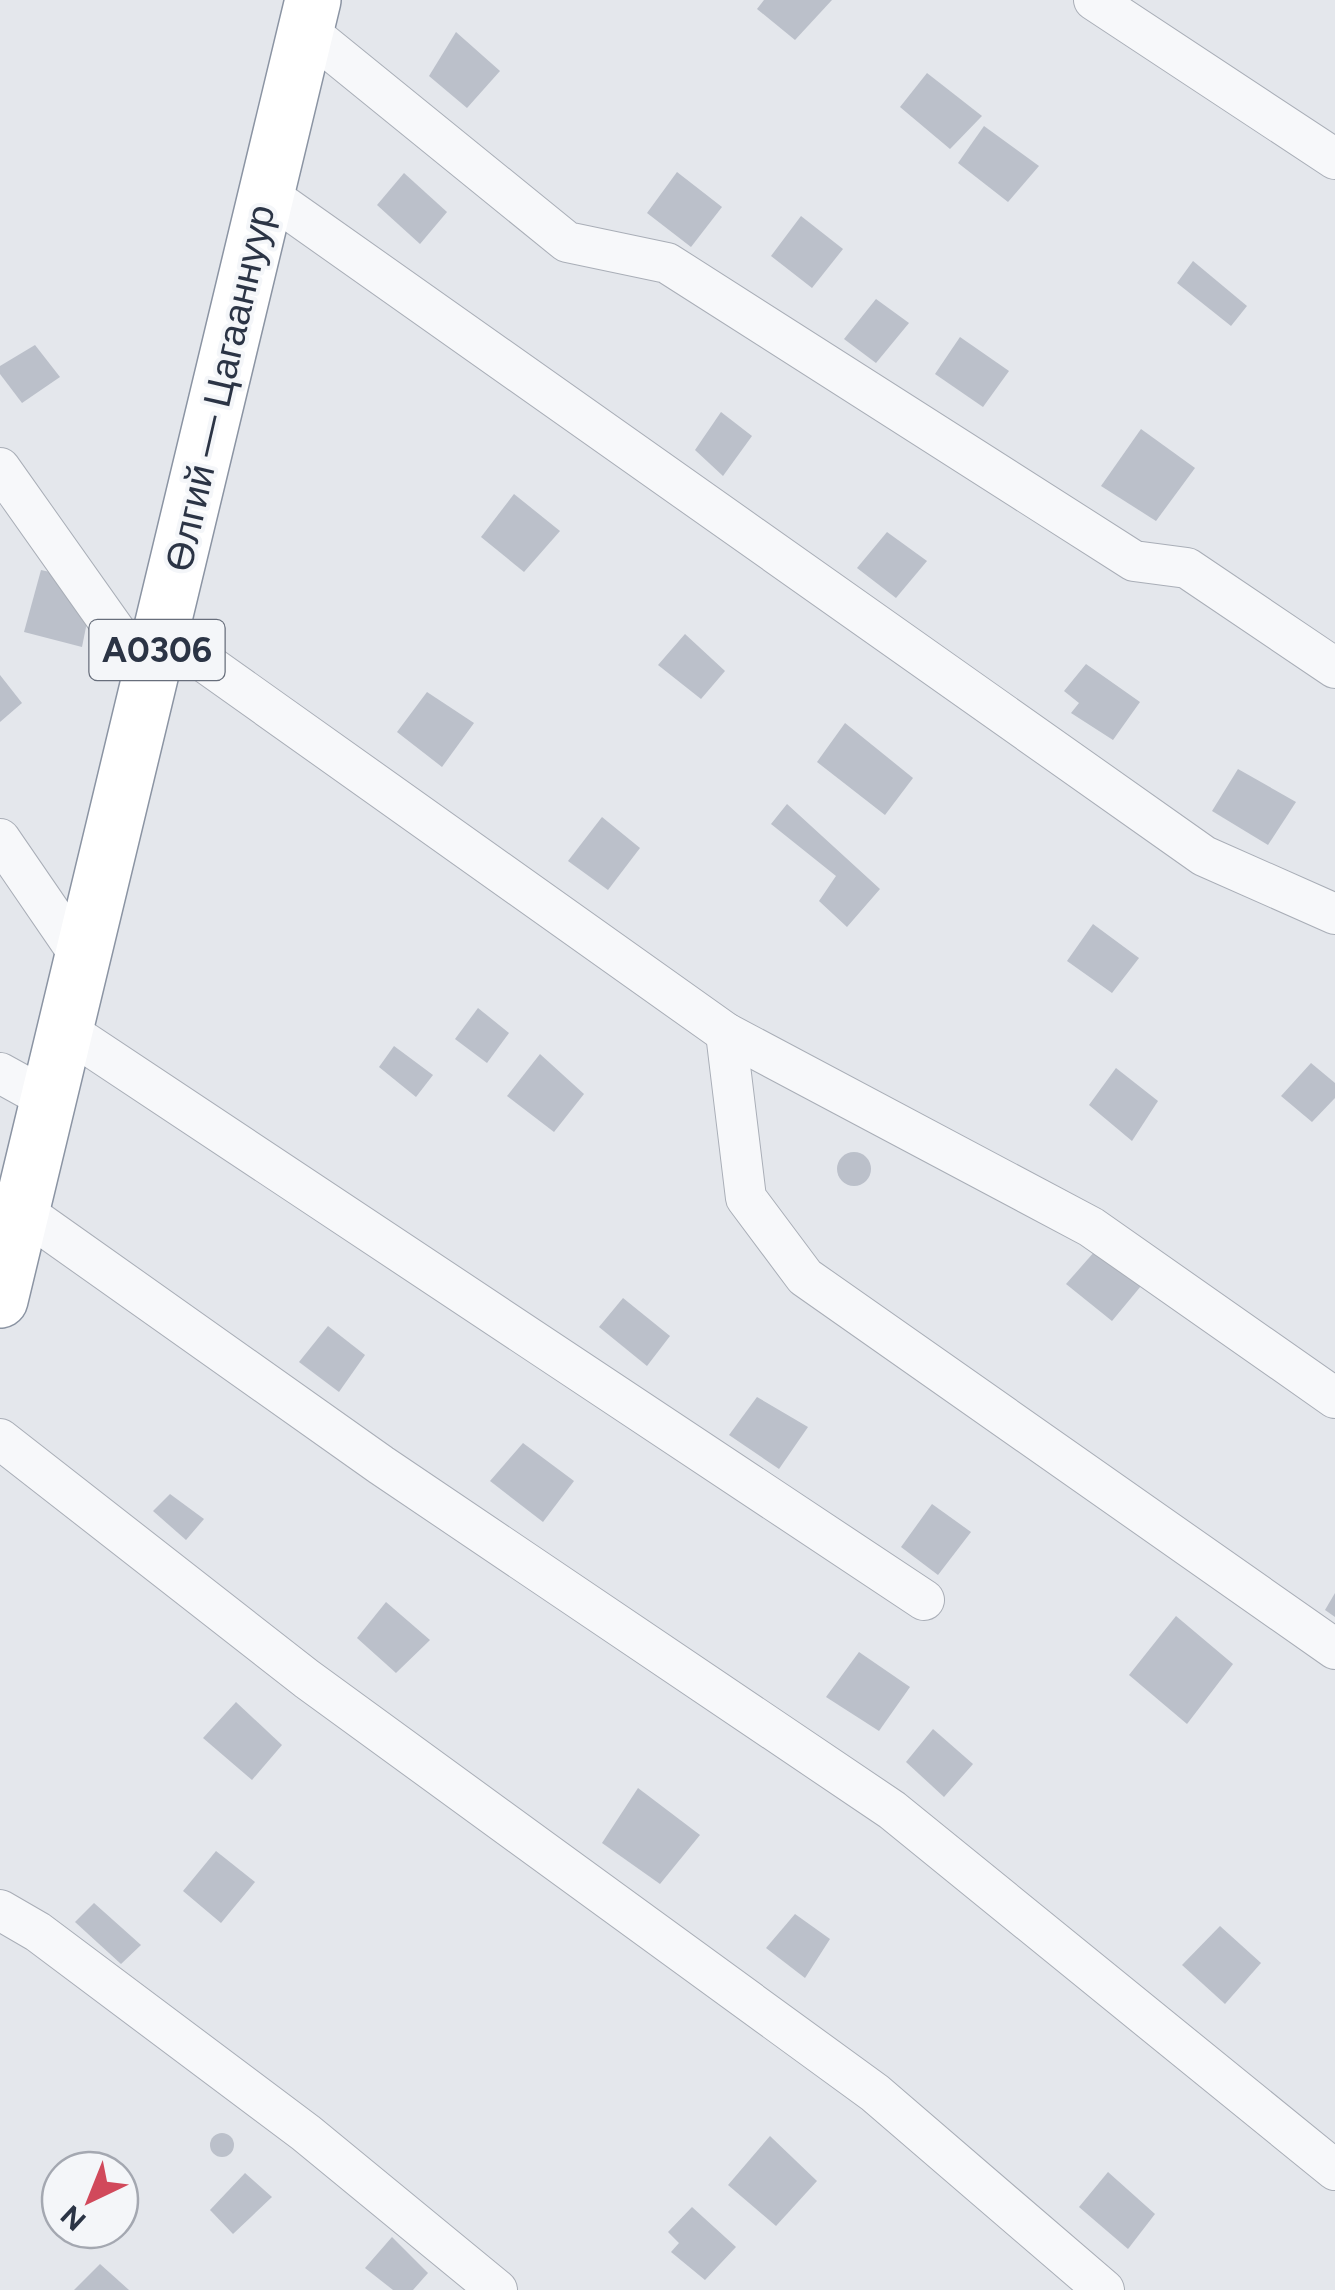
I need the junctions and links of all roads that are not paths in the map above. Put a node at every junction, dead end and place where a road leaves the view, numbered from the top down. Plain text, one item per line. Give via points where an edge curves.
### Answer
1 (1094, 0) edge
2 (309, 15) edge
3 (1335, 159) edge
4 (267, 194) junction
5 (0, 468) edge
6 (156, 656) junction
7 (1335, 668) edge
8 (0, 839) edge
9 (1335, 914) edge
10 (83, 960) junction
11 (66, 1030) junction
12 (726, 1033) junction
13 (0, 1073) edge
14 (48, 1100) junction
15 (22, 1210) junction
16 (0, 1300) edge
17 (1335, 1398) edge
18 (0, 1440) edge
19 (924, 1600) dead end
20 (1335, 1649) edge
21 (0, 1910) edge
22 (1335, 2170) edge
23 (497, 2290) edge
24 (1104, 2290) edge

1 - 3 street
2 - 4 highway, Өлгий — Цагааннуур / A0306
2 - 7 street via 567,242 667,263 1134,561 1187,568
4 - 6 highway, Өлгий — Цагааннуур / A0306
4 - 9 street via 1204,856
5 - 6 street
6 - 10 highway, Өлгий — Цагааннуур / A0306
6 - 12 street
8 - 10 street
10 - 11 highway, Өлгий — Цагааннуур / A0306
11 - 14 highway, Өлгий — Цагааннуур / A0306
11 - 19 street
12 - 17 street via 1092,1227
12 - 20 street via 746,1198 805,1277
13 - 14 street
14 - 15 highway, Өлгий — Цагааннуур / A0306
15 - 16 highway, Өлгий — Цагааннуур / A0306
15 - 22 street via 381,1465 892,1810
18 - 24 street via 306,1680 875,2093
21 - 23 street via 306,2134

